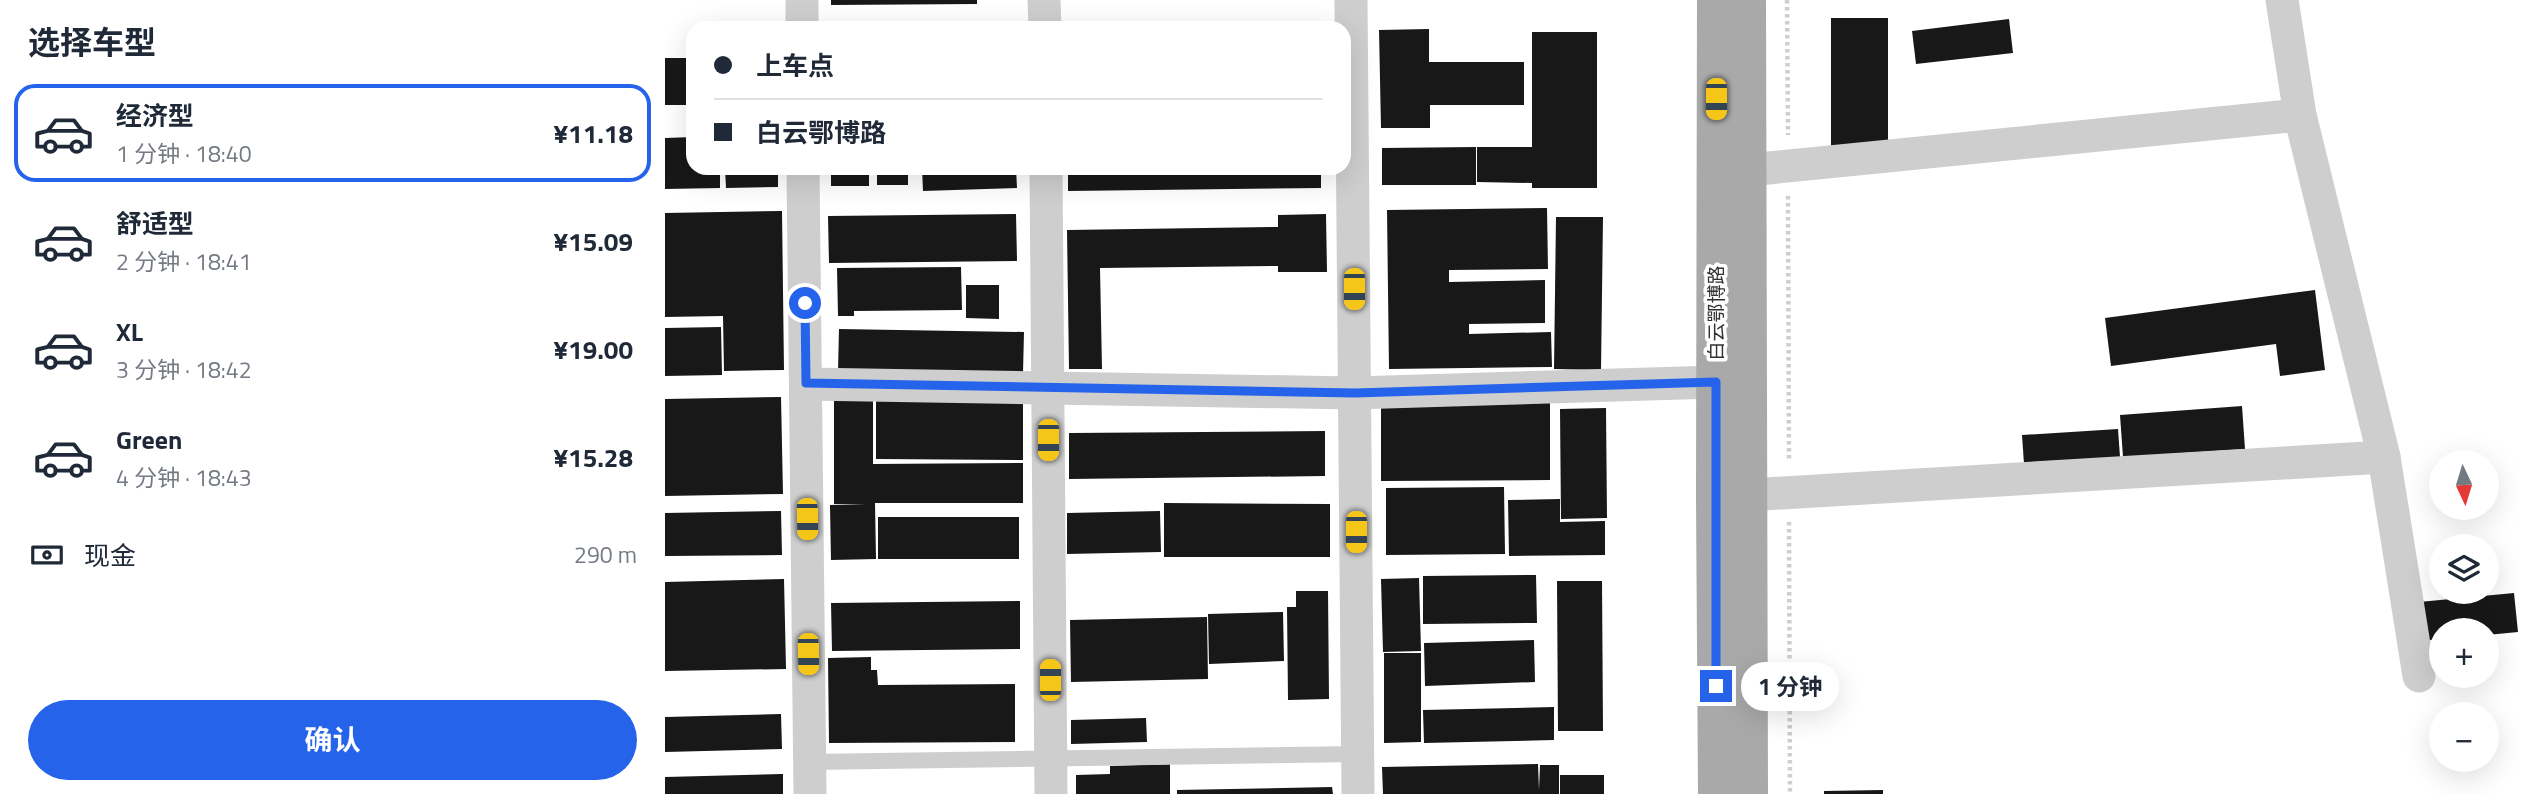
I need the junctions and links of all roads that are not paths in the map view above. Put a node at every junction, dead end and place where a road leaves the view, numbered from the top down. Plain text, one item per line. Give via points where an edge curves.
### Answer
1 (802, 0) edge
2 (1044, 0) edge
3 (1351, 0) edge
4 (1716, 0) edge
5 (1747, 0) edge
6 (2282, 0) edge
7 (802, 21) edge
8 (1045, 21) edge
9 (2299, 115) junction
10 (1748, 170) junction
11 (803, 175) edge
12 (1046, 175) edge
13 (1716, 382) junction
14 (806, 383) junction
15 (1047, 387) junction
16 (1355, 393) junction
17 (2384, 457) junction
18 (1748, 495) junction
19 (2419, 676) dead end
20 (1358, 754) junction
21 (1051, 760) junction
22 (809, 778) edge
23 (1051, 794) edge
24 (1358, 794) edge
25 (1717, 794) edge
26 (1749, 794) edge

1 - 7 street
2 - 8 street
3 - 16 street
4 - 13 main road, 白云鄂博路
5 - 10 main road, 白云鄂博路
6 - 9 street
9 - 10 street
9 - 17 street
10 - 18 main road, 白云鄂博路
11 - 14 street
12 - 15 street
13 - 16 street
13 - 25 main road, 白云鄂博路
14 - 15 street
14 - 22 street
15 - 16 street
15 - 21 street
16 - 20 street
17 - 18 street
17 - 19 street
18 - 26 main road, 白云鄂博路
20 - 21 lane
20 - 24 street
21 - 22 lane
21 - 23 street

